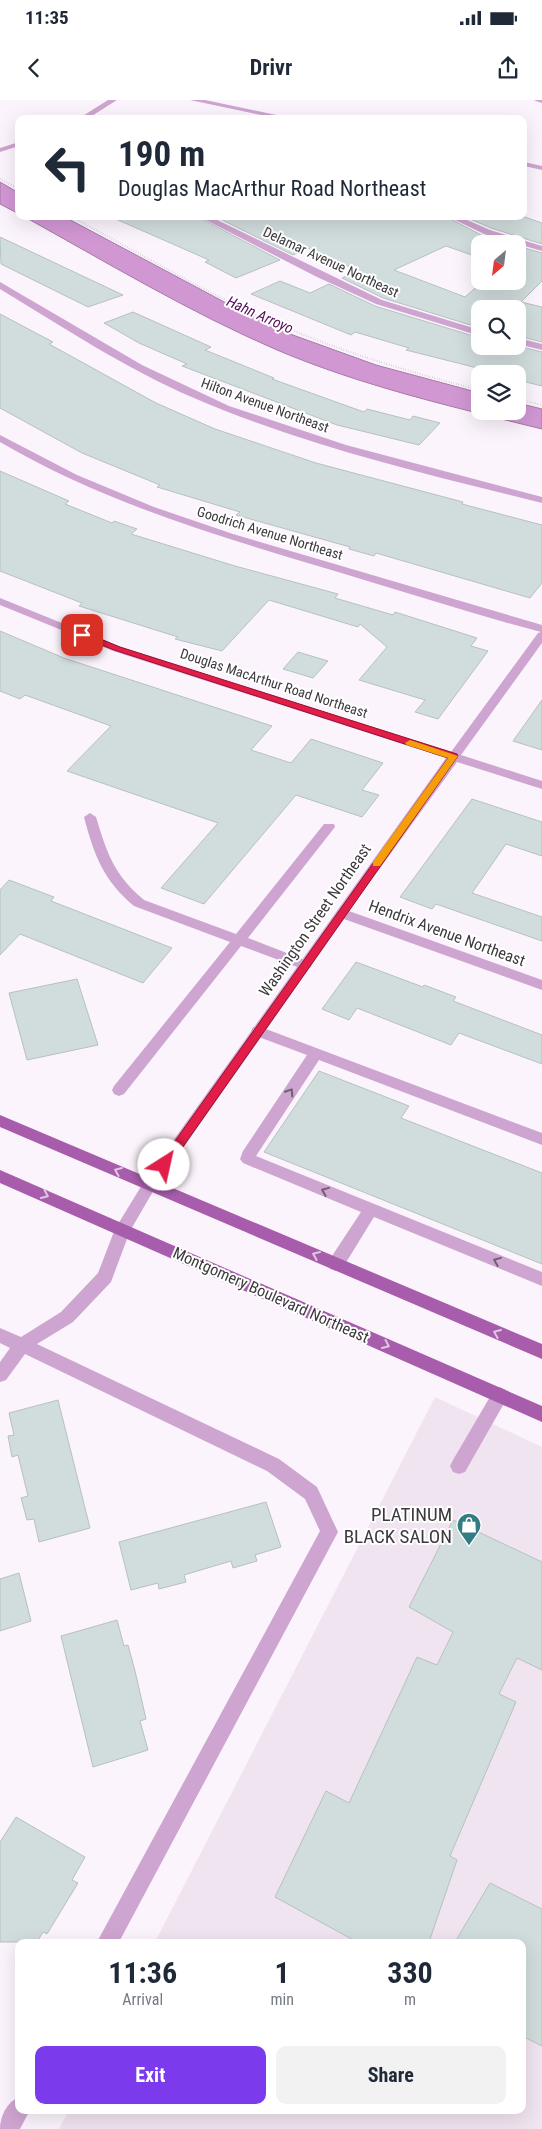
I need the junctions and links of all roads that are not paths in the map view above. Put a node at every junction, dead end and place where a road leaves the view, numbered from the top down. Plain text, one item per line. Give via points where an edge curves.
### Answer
1 (113, 100) edge
2 (194, 100) edge
3 (538, 100) edge
4 (542, 101) edge
5 (88, 115) edge
6 (262, 115) edge
7 (15, 145) edge
8 (0, 150) edge
9 (527, 165) edge
10 (542, 168) edge
11 (210, 220) edge
12 (459, 220) edge
13 (542, 249) edge
14 (0, 285) edge
15 (471, 330) edge
16 (526, 344) edge
17 (542, 347) edge
18 (0, 438) edge
19 (542, 500) edge
20 (0, 601) edge
21 (542, 629) edge
22 (542, 635) edge
23 (454, 756) junction
24 (542, 785) edge
25 (90, 817) dead end
26 (329, 827) dead end
27 (341, 913) junction
28 (239, 940) junction
29 (305, 965) junction
30 (542, 985) edge
31 (258, 1031) junction
32 (316, 1053) junction
33 (118, 1090) dead end
34 (0, 1121) edge
35 (542, 1138) edge
36 (0, 1176) edge
37 (150, 1184) junction
38 (370, 1210) junction
39 (122, 1229) junction
40 (336, 1264) junction
41 (542, 1279) edge
42 (0, 1335) edge
43 (22, 1345) junction
44 (542, 1352) edge
45 (0, 1374) edge
46 (500, 1395) junction
47 (542, 1414) edge
48 (459, 1466) dead end
49 (110, 1939) edge
50 (16, 2114) edge
51 (8, 2129) edge

1 - 5 street
2 - 6 street
3 - 4 street
7 - 8 street
9 - 10 street
11 - 15 street, Delamar Avenue Northeast via 379,302
12 - 13 street
14 - 19 street, Hilton Avenue Northeast via 139,368 225,408 335,444
16 - 17 street
18 - 21 street, Goodrich Avenue Northeast via 65,473 218,534
20 - 23 street, Douglas MacArthur Road Northeast via 117,648
22 - 23 street, Washington Street Northeast
23 - 24 street, Douglas MacArthur Road Northeast
23 - 27 street, Washington Street Northeast
25 - 28 street via 105,868 127,895 138,903
26 - 28 street
27 - 29 street, Washington Street Northeast
27 - 30 street, Hendrix Avenue Northeast
28 - 29 street
28 - 33 street
29 - 31 street, Washington Street Northeast
31 - 32 street
31 - 37 street, Washington Street Northeast
32 - 35 street
38 -> 32 street via 248,1159
37 -> 34 main road
36 -> 39 main road, Montgomery Boulevard Northeast
37 - 39 street, Washington Street Northeast
40 -> 37 main road
38 - 40 street
41 -> 38 street
39 - 43 street, Washington Street Northeast via 105,1277 67,1317
39 -> 46 main road, Montgomery Boulevard Northeast
44 -> 40 main road
42 - 43 street
43 - 45 street
43 - 49 street via 274,1464 311,1492 329,1532
46 - 47 main road, Montgomery Boulevard Northeast
46 - 48 street
50 - 51 street

